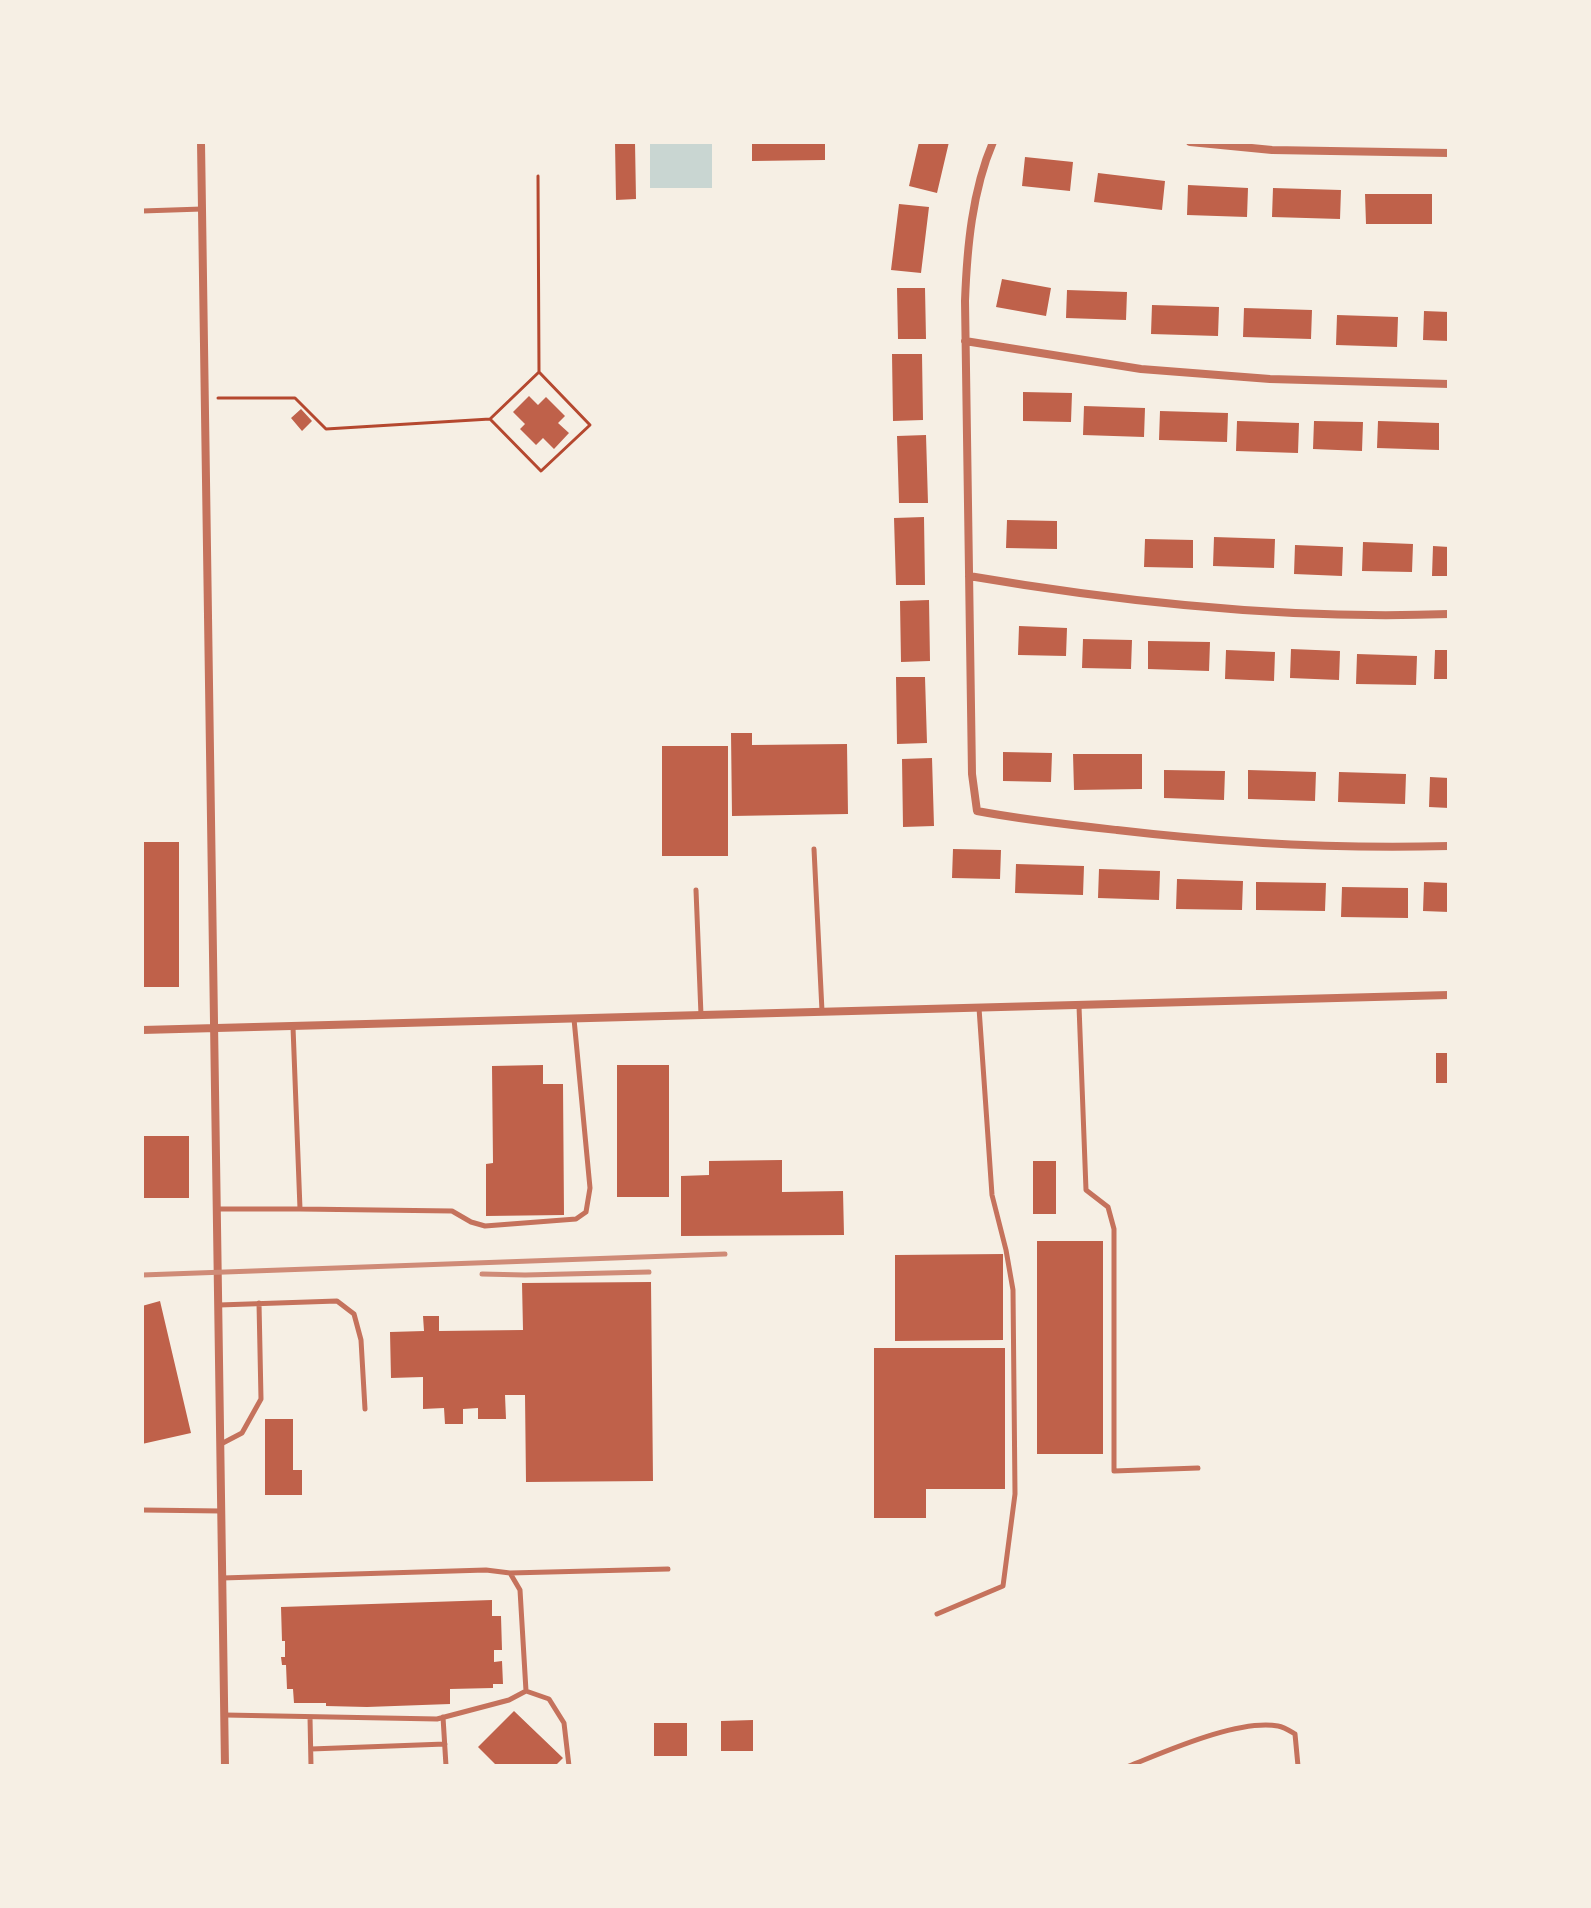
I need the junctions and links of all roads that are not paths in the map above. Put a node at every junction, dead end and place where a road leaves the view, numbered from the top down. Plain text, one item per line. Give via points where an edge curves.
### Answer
1 (201, 142) edge
2 (993, 142) edge
3 (1190, 142) edge
4 (1449, 153) edge
5 (202, 209) junction
6 (142, 211) edge
7 (965, 341) junction
8 (1449, 384) edge
9 (969, 576) junction
10 (1449, 614) edge
11 (1449, 846) edge
12 (814, 849) dead end
13 (696, 890) dead end
14 (1449, 995) edge
15 (1079, 1006) junction
16 (979, 1008) junction
17 (822, 1012) junction
18 (701, 1015) junction
19 (574, 1019) junction
20 (293, 1027) junction
21 (214, 1028) junction
22 (142, 1030) edge
23 (217, 1209) junction
24 (300, 1209) junction
25 (259, 1303) junction
26 (218, 1305) junction
27 (365, 1409) dead end
28 (219, 1444) junction
29 (1198, 1468) dead end
30 (142, 1510) edge
31 (221, 1511) junction
32 (668, 1569) dead end
33 (510, 1573) junction
34 (221, 1578) junction
35 (937, 1614) dead end
36 (526, 1691) junction
37 (223, 1715) junction
38 (310, 1717) junction
39 (443, 1717) junction
40 (445, 1744) junction
41 (311, 1749) junction
42 (225, 1766) edge
43 (311, 1766) edge
44 (446, 1766) edge
45 (569, 1766) edge
46 (1129, 1766) edge
47 (1298, 1766) edge

1 - 5 street
2 - 7 street via 969,241
3 - 4 street via 1272,150
5 - 6 lane
5 - 21 street
7 - 8 street via 1141,369
7 - 9 street
9 - 10 street via 1255,612
9 - 11 street via 977,811 1185,838
12 - 17 lane
13 - 18 lane
14 - 15 street
15 - 16 street
15 - 29 lane via 1086,1190 1108,1207 1114,1229 1114,1471
16 - 17 street
16 - 35 lane via 992,1195 1013,1290 1015,1494 1003,1586
17 - 18 street
18 - 19 street
19 - 20 street
19 - 24 lane via 590,1188 586,1212 576,1219 485,1226 452,1211
20 - 21 street
20 - 24 lane
21 - 22 street
21 - 23 street
23 - 24 lane
23 - 26 street
25 - 26 lane
25 - 27 lane via 337,1301 354,1314
25 - 28 lane via 261,1399 242,1433
26 - 28 street
28 - 31 street
30 - 31 lane
31 - 34 street
32 - 33 lane
33 - 34 lane
33 - 36 lane via 520,1590
34 - 37 street
36 - 39 lane
36 - 45 lane via 549,1699 564,1723
37 - 38 lane
37 - 42 street
38 - 39 lane
38 - 41 lane
39 - 40 lane
40 - 41 lane
40 - 44 lane
41 - 43 lane
46 - 47 lane via 1199,1739 1280,1726 1295,1734

